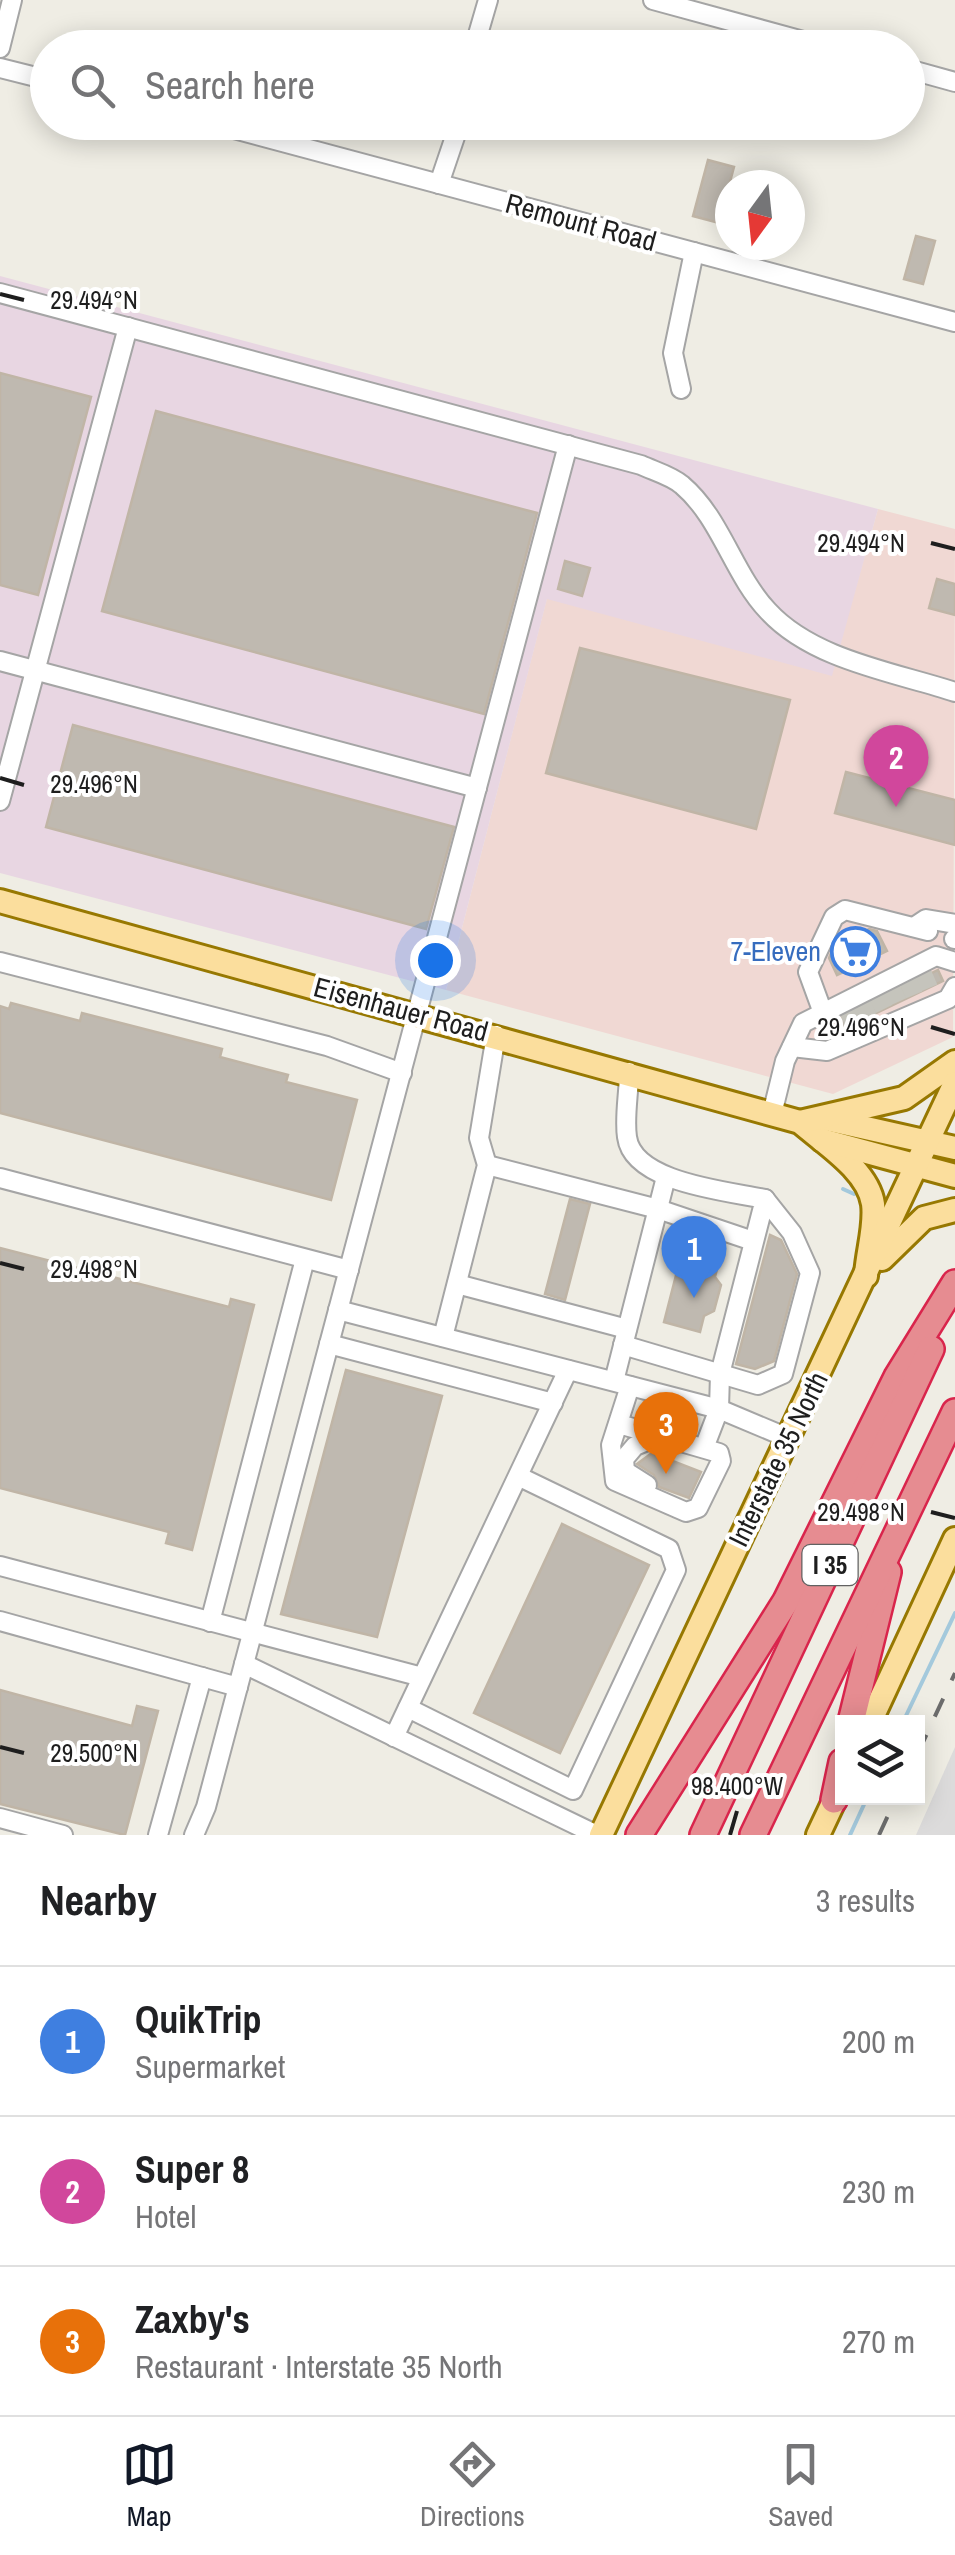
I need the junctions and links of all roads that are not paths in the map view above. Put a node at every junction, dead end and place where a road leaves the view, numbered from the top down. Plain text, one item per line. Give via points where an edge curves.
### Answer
1 (12, 0) edge
2 (488, 0) edge
3 (653, 0) edge
4 (479, 30) edge
5 (762, 30) edge
6 (0, 48) edge
7 (0, 68) edge
8 (925, 74) edge
9 (30, 76) edge
10 (955, 82) edge
11 (275, 140) edge
12 (454, 140) edge
13 (439, 184) junction
14 (694, 252) junction
15 (0, 293) edge
16 (955, 322) edge
17 (128, 328) junction
18 (681, 389) dead end
19 (568, 445) junction
20 (0, 660) edge
21 (36, 670) junction
22 (955, 692) edge
23 (477, 788) junction
24 (0, 801) edge
25 (0, 900) edge
26 (955, 924) edge
27 (0, 962) edge
28 (955, 962) edge
29 (955, 987) edge
30 (889, 1000) junction
31 (418, 1013) junction
32 (824, 1013) junction
33 (496, 1035) junction
34 (792, 1047) junction
35 (955, 1062) edge
36 (629, 1072) junction
37 (402, 1073) junction
38 (955, 1083) edge
39 (772, 1114) junction
40 (812, 1126) junction
41 (929, 1141) junction
42 (955, 1148) edge
43 (487, 1165) junction
44 (917, 1166) junction
45 (955, 1176) edge
46 (666, 1177) junction
47 (0, 1178) edge
48 (765, 1199) junction
49 (658, 1209) junction
50 (955, 1210) edge
51 (754, 1240) junction
52 (306, 1259) junction
53 (349, 1270) junction
54 (866, 1276) junction
55 (955, 1283) edge
56 (457, 1284) junction
57 (955, 1294) edge
58 (338, 1310) junction
59 (625, 1337) junction
60 (443, 1338) junction
61 (330, 1344) junction
62 (568, 1370) junction
63 (720, 1374) junction
64 (622, 1384) junction
65 (553, 1403) junction
66 (719, 1409) junction
67 (955, 1412) edge
68 (618, 1424) junction
69 (659, 1436) junction
70 (788, 1438) junction
71 (704, 1448) junction
72 (520, 1477) junction
73 (698, 1508) junction
74 (901, 1522) junction
75 (955, 1539) edge
76 (0, 1566) edge
77 (0, 1621) edge
78 (210, 1622) junction
79 (252, 1633) junction
80 (244, 1664) junction
81 (202, 1677) junction
82 (422, 1677) junction
83 (238, 1687) junction
84 (408, 1708) junction
85 (853, 1715) edge
86 (873, 1715) edge
87 (394, 1736) junction
88 (573, 1790) junction
89 (835, 1798) edge
90 (0, 1818) edge
91 (561, 1818) junction
92 (63, 1835) edge
93 (158, 1835) edge
94 (194, 1835) edge
95 (599, 1835) edge
96 (640, 1835) edge
97 (703, 1835) edge
98 (753, 1835) edge
99 (818, 1835) edge

1 - 6 street
2 - 4 street
3 - 5 street
7 - 9 street
8 - 10 street
11 - 13 street, Remount Road
12 - 13 street
13 - 14 street, Remount Road
14 - 16 street, Remount Road
14 - 18 street via 673,353
15 - 17 street
17 - 19 street
17 - 21 street
19 - 22 street via 680,482 766,610 790,631 821,648
19 - 23 street
20 - 21 street
21 - 23 street
21 - 24 street
23 - 31 street
25 - 31 main road, Eisenhauer Road
26 - 32 street via 926,919 921,929 845,910 834,917 808,972
27 - 37 street via 328,1046
28 - 30 street via 936,956
29 - 30 street via 948,999
30 - 32 street
30 - 34 street via 827,1051
31 - 33 main road, Eisenhauer Road
31 - 37 street
32 - 34 street via 803,1023
33 - 36 main road, Eisenhauer Road
33 - 43 street via 480,1138
34 - 39 street
35 - 40 main road via 904,1098
36 - 39 main road, Eisenhauer Road
36 - 46 street via 626,1138 634,1156
37 - 53 street
38 - 41 main road, Interstate 35 North
39 - 40 main road, Eisenhauer Road
40 - 41 main road, Eisenhauer Road
40 - 44 main road, Eisenhauer Road
40 - 54 main road via 869,1190
41 - 42 main road, Eisenhauer Road
41 - 44 main road, Interstate 35 North
43 - 49 street
43 - 56 street
44 - 45 main road, Eisenhauer Road
44 - 54 main road, Interstate 35 North
46 - 48 street
46 - 49 street
47 - 52 street
48 - 51 street
48 - 63 street via 792,1233 810,1272 788,1362 771,1383
49 - 51 street
49 - 59 street
50 - 54 main road via 909,1229
51 - 63 street
52 - 53 street
52 - 78 street
53 - 58 street
54 - 70 main road, Interstate 35 North
55 - 96 highway via 898,1377 768,1632
56 - 59 street
56 - 60 street
57 - 97 highway, I 35
58 - 60 street
58 - 61 street
59 - 63 street
59 - 64 street
60 - 62 street
61 - 65 street
61 - 79 street
62 - 64 street
62 - 65 street
63 - 66 street
64 - 66 street
64 - 68 street
65 - 72 street
66 - 70 street
66 - 71 street
67 - 74 highway, I 35
68 - 69 street
68 - 73 street via 610,1460 615,1481 686,1512
69 - 71 street
69 - 73 street via 636,1446 624,1459 625,1470
70 - 95 main road, Interstate 35 North
71 - 73 street via 719,1453 721,1461
72 - 82 street
72 - 88 street via 670,1549 676,1570
74 - 85 highway
74 - 98 highway, I 35
75 - 86 main road
76 - 78 street
77 - 81 street
78 - 79 street
79 - 80 street
79 - 82 street
80 - 83 street
80 - 87 street
81 - 83 street
81 - 93 street
82 - 84 street
83 - 94 street
84 - 87 street
84 - 88 street
87 - 91 street
88 - 91 street
89 - 99 main road
90 - 92 street
91 - 95 street

